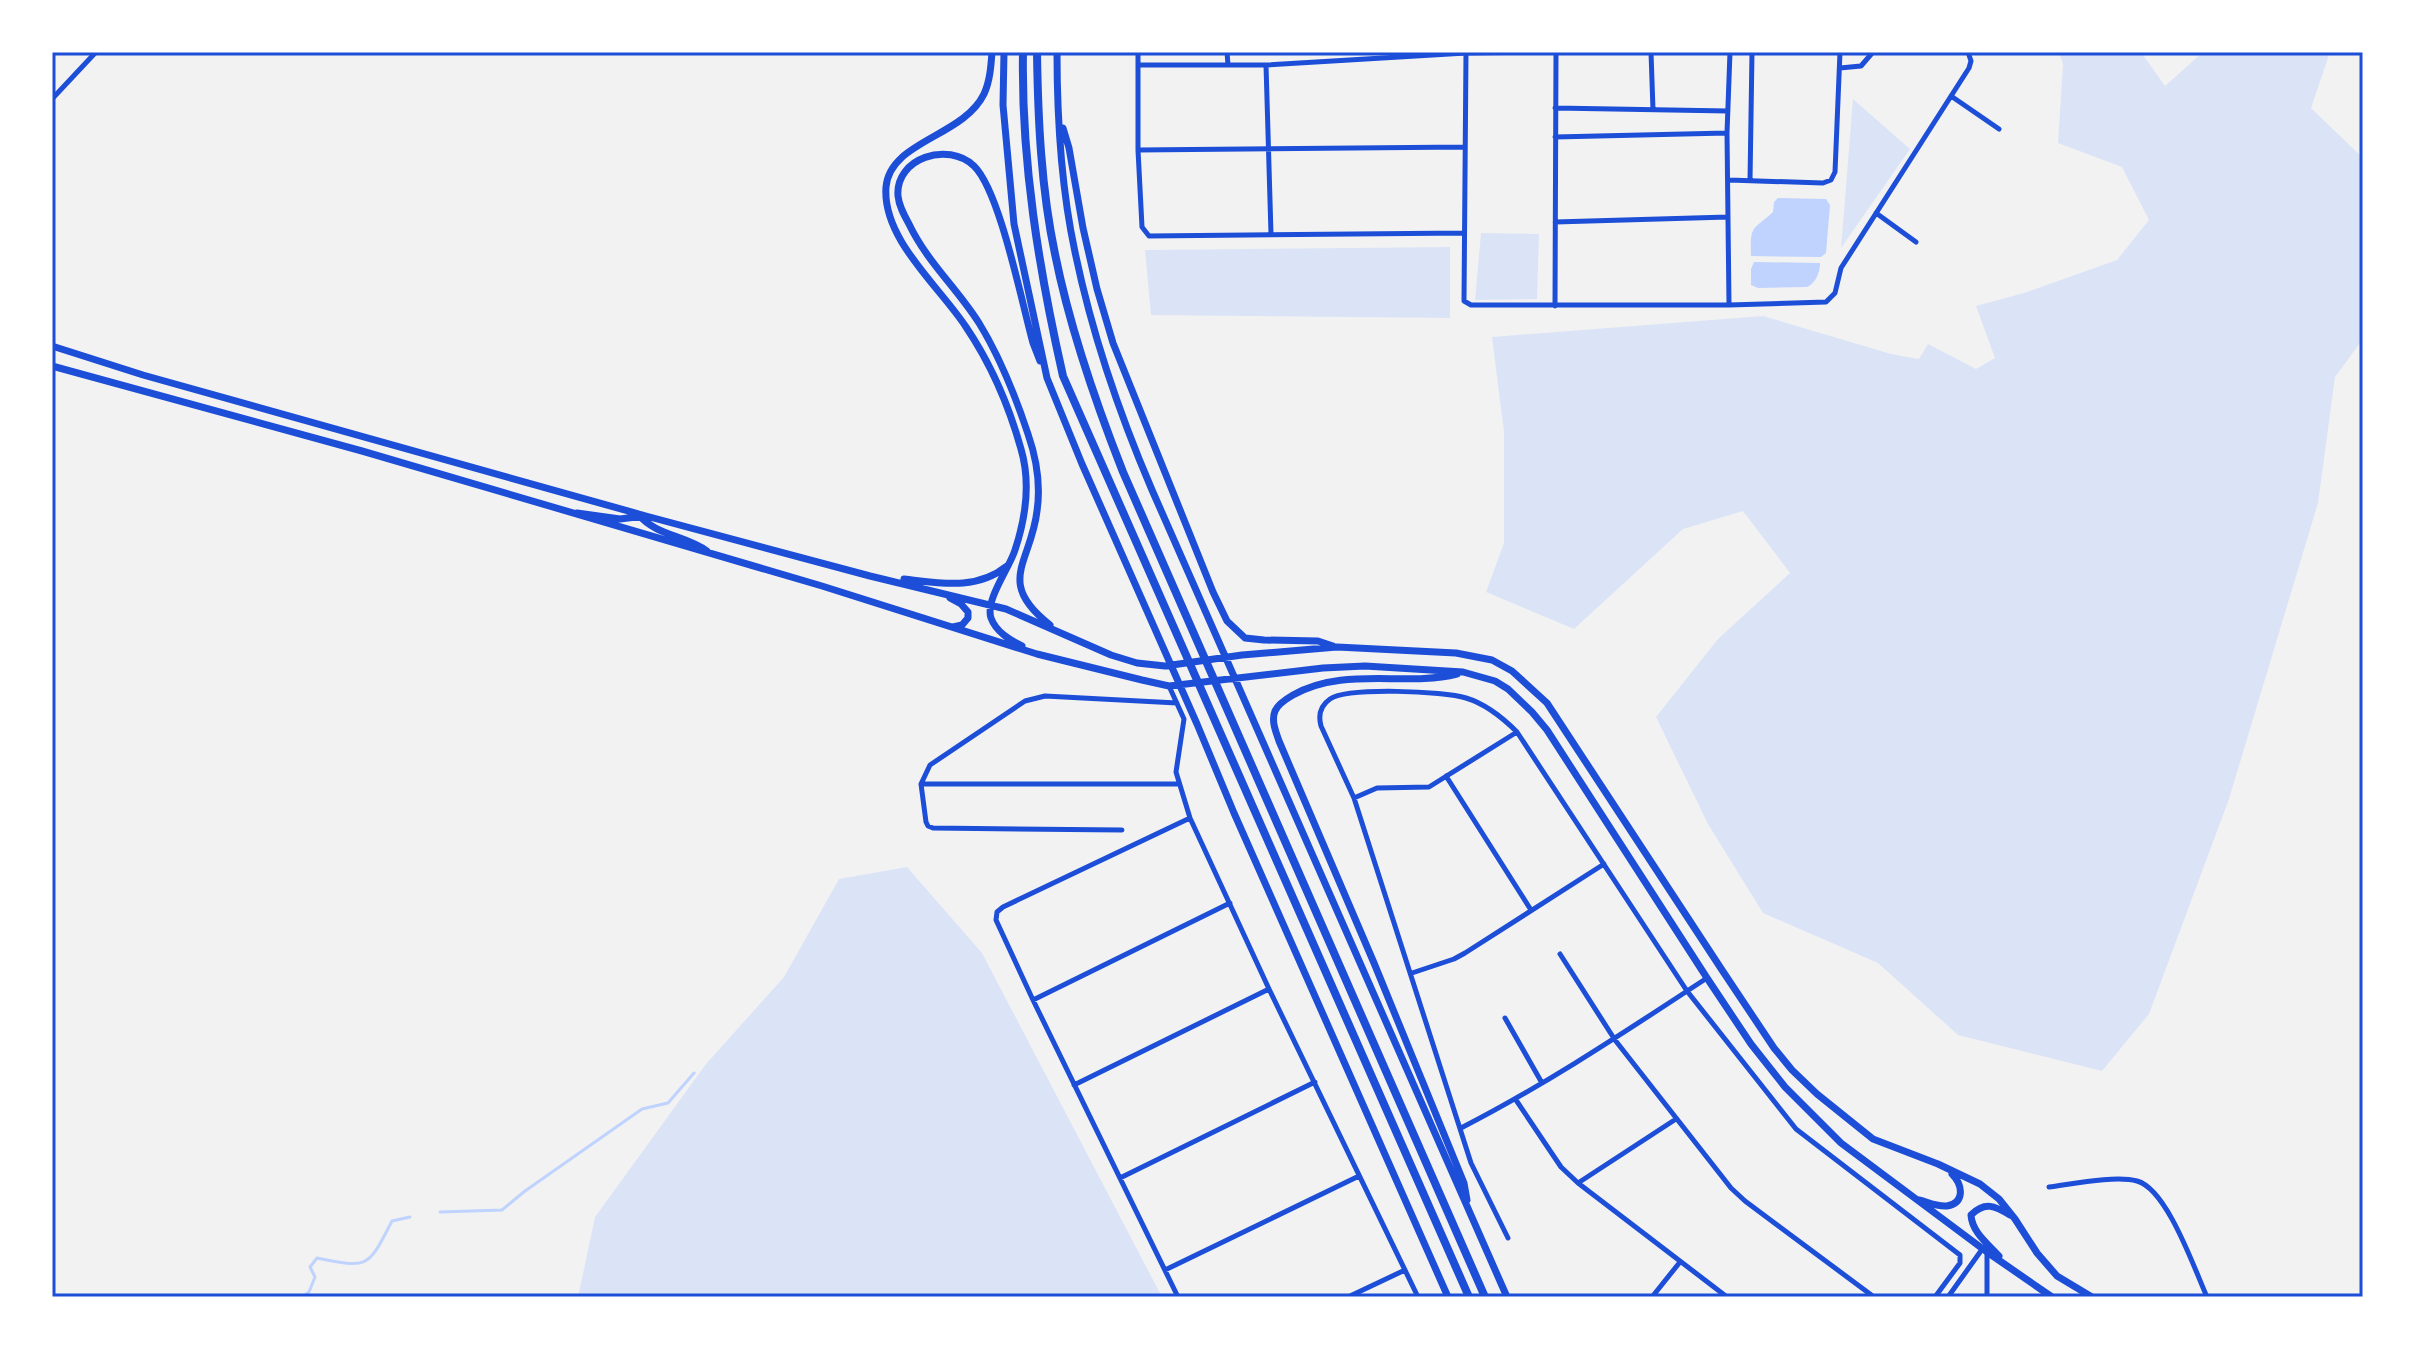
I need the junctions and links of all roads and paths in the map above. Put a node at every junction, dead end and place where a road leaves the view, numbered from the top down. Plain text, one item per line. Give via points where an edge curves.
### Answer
1 (96, 52) edge
2 (992, 52) edge
3 (1004, 52) edge
4 (1023, 52) edge
5 (1037, 52) edge
6 (1057, 52) edge
7 (1138, 52) edge
8 (1227, 52) edge
9 (1466, 52) edge
10 (1556, 52) edge
11 (1651, 52) edge
12 (1730, 52) edge
13 (1752, 52) edge
14 (1840, 52) edge
15 (1873, 52) edge
16 (1968, 52) edge
17 (1138, 65) junction
18 (1228, 65) junction
19 (1266, 65) junction
20 (1840, 68) junction
21 (52, 83) edge
22 (60, 90) junction
23 (1951, 96) junction
24 (52, 99) edge
25 (1555, 108) junction
26 (1653, 110) junction
27 (1058, 111) junction
28 (1728, 111) junction
29 (1999, 129) dead end
30 (1727, 133) junction
31 (1555, 137) junction
32 (1465, 147) junction
33 (1267, 148) junction
34 (1138, 150) junction
35 (1729, 180) junction
36 (1750, 181) junction
37 (1876, 213) junction
38 (1728, 217) junction
39 (1555, 222) junction
40 (1464, 233) junction
41 (1271, 234) junction
42 (1916, 242) dead end
43 (1729, 305) junction
44 (1555, 306) junction
45 (52, 346) edge
46 (52, 366) edge
47 (1047, 378) junction
48 (569, 513) junction
49 (641, 515) junction
50 (712, 554) junction
51 (1009, 565) junction
52 (870, 576) junction
53 (938, 591) junction
54 (990, 605) junction
55 (951, 628) junction
56 (1060, 633) junction
57 (1337, 647) junction
58 (1036, 653) junction
59 (1463, 672) junction
60 (1169, 686) junction
61 (1178, 703) junction
62 (1517, 732) junction
63 (1446, 776) junction
64 (921, 784) junction
65 (1179, 784) junction
66 (1354, 798) junction
67 (1190, 818) junction
68 (1122, 830) dead end
69 (1604, 864) junction
70 (1230, 903) junction
71 (1531, 910) junction
72 (1560, 954) dead end
73 (1412, 973) junction
74 (1707, 978) junction
75 (1269, 989) junction
76 (1687, 991) junction
77 (1033, 1000) junction
78 (1505, 1018) dead end
79 (1615, 1040) junction
80 (1315, 1082) junction
81 (1542, 1083) junction
82 (1074, 1085) junction
83 (1516, 1100) junction
84 (1676, 1119) junction
85 (1461, 1128) junction
86 (1938, 1164) junction
87 (1359, 1176) junction
88 (1120, 1178) junction
89 (1578, 1183) junction
90 (2049, 1187) dead end
91 (1915, 1199) junction
92 (1469, 1212) junction
93 (2015, 1219) junction
94 (1508, 1238) dead end
95 (1985, 1250) junction
96 (1680, 1262) junction
97 (2008, 1266) junction
98 (1165, 1270) junction
99 (1405, 1270) junction
100 (1178, 1297) edge
101 (1348, 1297) edge
102 (1418, 1297) edge
103 (1448, 1297) edge
104 (1469, 1297) edge
105 (1485, 1297) edge
106 (1507, 1297) edge
107 (1652, 1297) edge
108 (1727, 1297) edge
109 (1874, 1297) edge
110 (1935, 1297) edge
111 (1948, 1297) edge
112 (1987, 1297) edge
113 (2052, 1297) edge
114 (2092, 1297) edge
115 (2207, 1297) edge

1 - 22 street
2 - 51 main road via 989,81 973,110 900,159 887,178 886,190 898,233 987,360 1018,439 1025,464 1025,513
3 - 47 main road via 1003,105 1014,224
4 - 104 highway via 1028,175 1063,376
5 - 105 highway via 1038,122 1054,251 1100,413
6 - 27 main road
7 - 17 street
8 - 18 street
9 - 10 street
9 - 19 street
9 - 32 street
10 - 25 street
11 - 26 street
12 - 28 street
13 - 36 street
14 - 20 street
15 - 20 street via 1864,65
16 - 23 street via 1971,64
17 - 18 street
17 - 34 street
18 - 19 street
19 - 33 street
20 - 36 street via 1831,180
21 - 22 street
22 - 24 street
23 - 29 street
23 - 37 street
25 - 26 street
25 - 31 street
26 - 28 street
27 - 57 main road via 1113,343 1227,621 1245,638 1318,641
27 - 92 main road via 1074,250 1109,380 1152,490
28 - 30 street
30 - 31 street
30 - 35 street
31 - 39 street
32 - 33 street
32 - 40 street
33 - 34 street
33 - 41 street
34 - 41 street via 1142,227 1149,236
35 - 36 street
35 - 38 street
37 - 42 street
37 - 43 street via 1841,268 1831,298 1821,304
38 - 39 street
38 - 43 street
39 - 44 street
40 - 41 street
40 - 44 street via 1466,303
43 - 44 street
45 - 49 main road
46 - 48 main road
47 - 56 main road via 989,187 963,158 940,153 920,159 899,182 900,204 917,242 978,321 1013,392 1039,483 1020,585 1034,612
47 - 103 main road
48 - 49 main road via 620,519
48 - 50 main road
49 - 50 main road via 657,530 695,542
49 - 52 main road
50 - 55 main road
51 - 52 main road via 974,583
51 - 54 main road
52 - 53 main road
53 - 54 main road
53 - 55 main road via 968,612 962,625
54 - 56 main road
54 - 58 main road via 998,630
55 - 58 main road
56 - 57 main road via 1111,655 1165,666
57 - 86 main road via 1456,653 1492,660 1525,681 1561,723 1792,1070 1873,1139
58 - 60 main road
59 - 60 main road via 1323,668
59 - 74 main road via 1508,689 1547,730
59 - 92 main road via 1442,678 1315,684 1281,703 1274,718 1279,741 1464,1183
60 - 61 street
61 - 64 street via 1035,697 930,765
61 - 65 street via 1184,719
62 - 63 street
62 - 66 street via 1498,714 1456,695 1339,695 1327,701 1319,716
62 - 69 street
63 - 66 street via 1429,787 1377,788
63 - 71 street
64 - 65 street
64 - 68 street via 926,824 933,828
65 - 67 street
66 - 73 street
67 - 70 street
67 - 77 street via 997,912 997,924
69 - 71 street
69 - 76 street
70 - 75 street
70 - 77 street
71 - 73 street via 1454,959
72 - 79 street
73 - 85 street
74 - 76 street
74 - 91 main road via 1797,1100 1841,1143
75 - 80 street
75 - 82 street
76 - 79 street
76 - 110 street via 1796,1129 1958,1253 1960,1263
77 - 82 street
78 - 81 street
79 - 81 street
79 - 84 street
80 - 87 street
80 - 88 street
81 - 83 street
82 - 88 street
83 - 85 street
83 - 89 street via 1561,1167
84 - 89 street
84 - 109 street via 1745,1201
85 - 94 street via 1471,1163
86 - 91 main road via 1956,1177 1961,1195 1940,1206
86 - 93 main road via 1980,1184
87 - 98 street
87 - 99 street
88 - 98 street
89 - 96 street
90 - 115 street via 2127,1179 2147,1185 2167,1208
91 - 95 main road
92 - 106 main road
93 - 97 main road via 1986,1205 1971,1215 1977,1233
93 - 114 main road via 2057,1276
95 - 97 main road
95 - 111 street
95 - 112 street
96 - 107 street
96 - 108 street
97 - 113 main road
98 - 100 street
99 - 101 street
99 - 102 street

